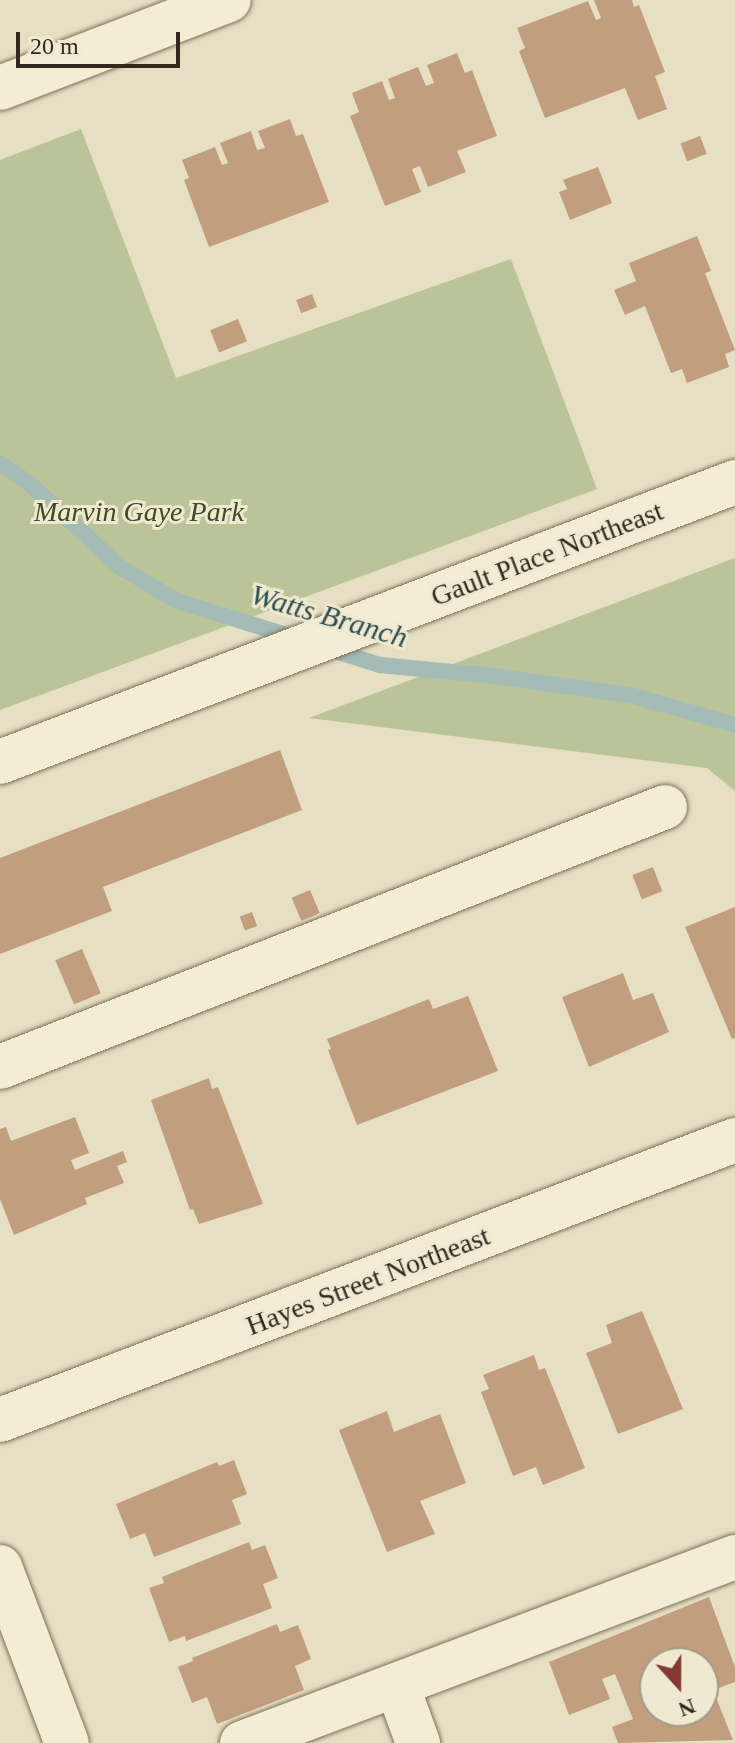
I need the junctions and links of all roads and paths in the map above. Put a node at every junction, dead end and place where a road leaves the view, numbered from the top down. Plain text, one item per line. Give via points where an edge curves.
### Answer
1 (229, 0) edge
2 (0, 88) edge
3 (735, 482) edge
4 (0, 762) edge
5 (665, 807) dead end
6 (0, 1067) edge
7 (735, 1140) edge
8 (0, 1420) edge
9 (735, 1557) edge
10 (0, 1567) edge
11 (397, 1685) junction
12 (67, 1743) edge
13 (242, 1743) edge
14 (418, 1743) edge

1 - 2 street
3 - 4 street, Gault Place Northeast
5 - 6 street
7 - 8 street, Hayes Street Northeast
9 - 11 street
10 - 12 street
11 - 13 street
11 - 14 street

